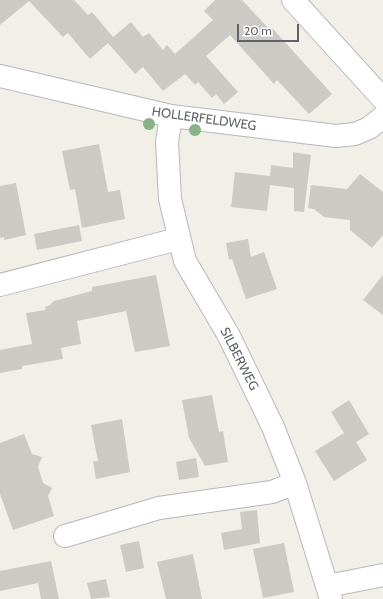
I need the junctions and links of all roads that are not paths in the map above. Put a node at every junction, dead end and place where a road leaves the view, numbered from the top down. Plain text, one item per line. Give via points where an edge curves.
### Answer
1 (293, 0) edge
2 (0, 76) edge
3 (383, 99) edge
4 (171, 116) junction
5 (383, 117) edge
6 (178, 239) junction
7 (0, 285) edge
8 (295, 483) junction
9 (65, 536) dead end
10 (383, 575) edge
11 (330, 593) edge

1 - 3 street
2 - 4 street, HOLLERFELDWEG
4 - 5 street, HOLLERFELDWEG via 336,136 355,134 369,128
4 - 6 street, SILBERWEG via 167,142 170,199
6 - 7 street
6 - 8 street, SILBERWEG via 185,261 229,336 273,427
8 - 9 street via 272,492 159,508
8 - 11 street, SILBERWEG
10 - 11 street, SILBERWEG

